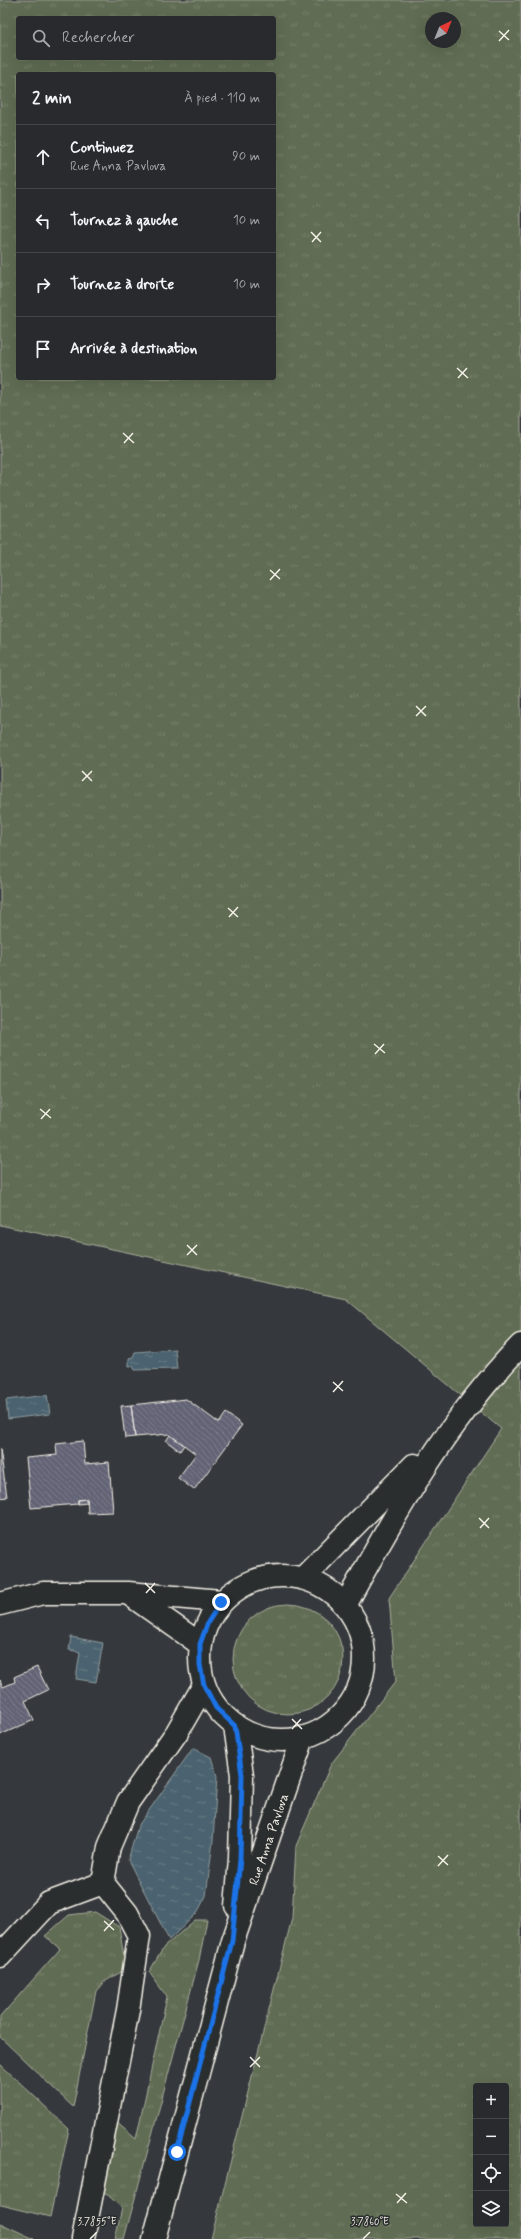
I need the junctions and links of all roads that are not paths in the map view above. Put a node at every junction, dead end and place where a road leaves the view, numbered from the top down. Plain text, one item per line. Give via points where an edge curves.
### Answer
1 (521, 1345) edge
2 (461, 1414) junction
3 (303, 1578) junction
4 (128, 1593) junction
5 (221, 1602) junction
6 (0, 1604) edge
7 (346, 1604) junction
8 (200, 1644) junction
9 (204, 1685) junction
10 (235, 1726) junction
11 (303, 1738) junction
12 (103, 1883) junction
13 (232, 1941) junction
14 (0, 1956) edge
15 (83, 2239) edge
16 (154, 2239) edge

1 - 2 street
2 - 3 street
2 - 7 street via 413,1483
3 - 5 street via 281,1575 258,1578 238,1588
3 - 7 street via 326,1588
4 - 5 street
4 - 6 street via 44,1593
4 - 8 street
5 - 8 street via 208,1622
7 - 11 street via 358,1625 364,1648 362,1679 357,1694 343,1714 324,1729
8 - 9 street via 200,1665
9 - 10 street via 216,1708
9 - 12 street via 177,1732 128,1802 109,1847
10 - 11 street via 256,1736 279,1740
10 - 13 street, Rue Anna Pavlova via 242,1775 240,1859
11 - 13 street, Rue Anna Pavlova
12 - 14 street via 49,1903
12 - 15 street via 127,1914 139,1936 128,2010
13 - 16 street, Rue Anna Pavlova

